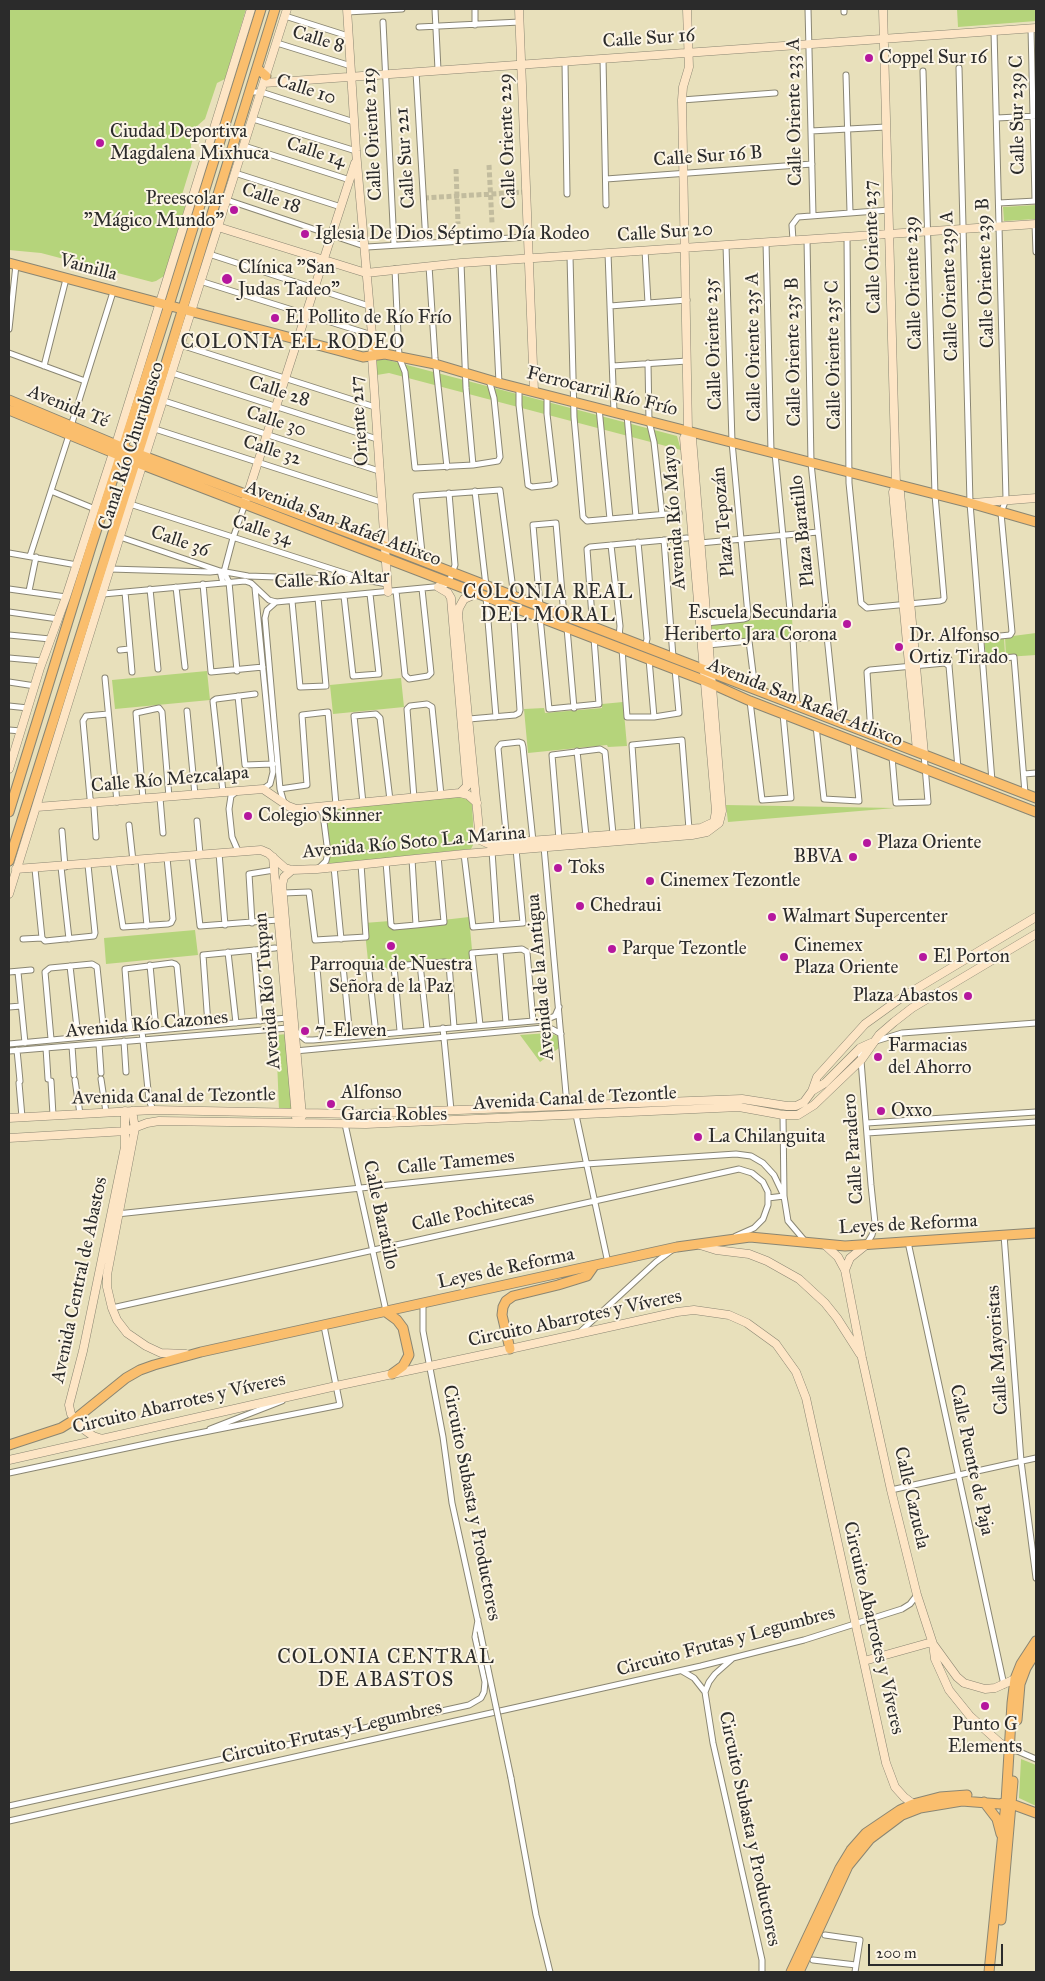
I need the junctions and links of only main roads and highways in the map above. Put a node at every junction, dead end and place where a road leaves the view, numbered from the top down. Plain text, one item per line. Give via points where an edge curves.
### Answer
1 (261, 9) edge
2 (275, 9) edge
3 (257, 68) junction
4 (265, 79) road end
5 (12, 264) edge
6 (165, 304) junction
7 (187, 312) junction
8 (373, 346) road end
9 (385, 354) junction
10 (9, 400) edge
11 (9, 410) edge
12 (70, 430) junction
13 (118, 450) junction
14 (140, 459) junction
15 (246, 500) junction
16 (1036, 522) edge
17 (451, 578) junction
18 (1036, 798) edge
19 (9, 812) edge
20 (1036, 812) edge
21 (9, 861) edge
22 (1036, 1233) edge
23 (594, 1266) junction
24 (386, 1312) junction
25 (510, 1349) road end
26 (392, 1374) road end
27 (9, 1445) edge
28 (1036, 1641) edge
29 (1036, 1651) edge
30 (1013, 1749) junction
31 (984, 1802) junction
32 (1009, 1803) junction
33 (917, 1806) junction
34 (1036, 1813) edge
35 (1002, 1840) junction
36 (994, 1960) junction
37 (791, 1972) edge
38 (799, 1972) edge
39 (990, 1972) edge
40 (996, 1972) edge

1 - 6 main road, Canal Río Churubusco
2 - 3 main road, Canal Río Churubusco
3 - 4 main road
3 - 7 main road, Canal Río Churubusco
5 - 6 main road, Vainilla
6 - 7 main road, Ferrocarril Río Frío
6 - 13 main road, Canal Río Churubusco
7 - 9 main road, Ferrocarril Río Frío via 363,357
7 - 14 main road, Canal Río Churubusco
8 - 9 main road
9 - 16 main road, Ferrocarril Río Frío via 436,364
10 - 12 main road, Avenida Té
11 - 12 main road, Avenida Té
12 - 13 main road, Avenida Té
13 - 14 main road, Avenida San Rafaél Atlixco
13 - 19 main road, Canal Río Churubusco
14 - 15 main road, Avenida San Rafaél Atlixco
14 - 21 main road, Canal Río Churubusco
15 - 17 main road, Avenida San Rafaél Atlixco via 385,558
15 - 17 main road, Avenida San Rafaél Atlixco via 384,546 424,562
17 - 18 main road, Avenida San Rafaél Atlixco via 486,586
17 - 20 main road, Avenida San Rafaél Atlixco via 482,595
22 - 23 main road, Leyes de Reforma via 866,1245 825,1245 750,1237 677,1247
23 - 24 main road, Leyes de Reforma
23 - 25 main road via 587,1276 513,1296 506,1301 502,1315
24 - 26 main road via 403,1328 409,1355 403,1366
24 - 27 main road, Leyes de Reforma via 201,1352 140,1370 61,1428
28 - 30 main road via 1015,1679
29 - 30 main road via 1020,1684
30 - 32 main road
31 - 32 main road
31 - 33 main road
31 - 35 main road via 996,1819
32 - 33 main road via 999,1798 961,1795 940,1797
32 - 34 main road
32 - 35 main road
32 - 36 main road
33 - 37 main road via 882,1821 852,1850 830,1887
33 - 38 main road via 886,1826 856,1855 841,1880
35 - 36 main road
36 - 39 main road
36 - 40 main road

